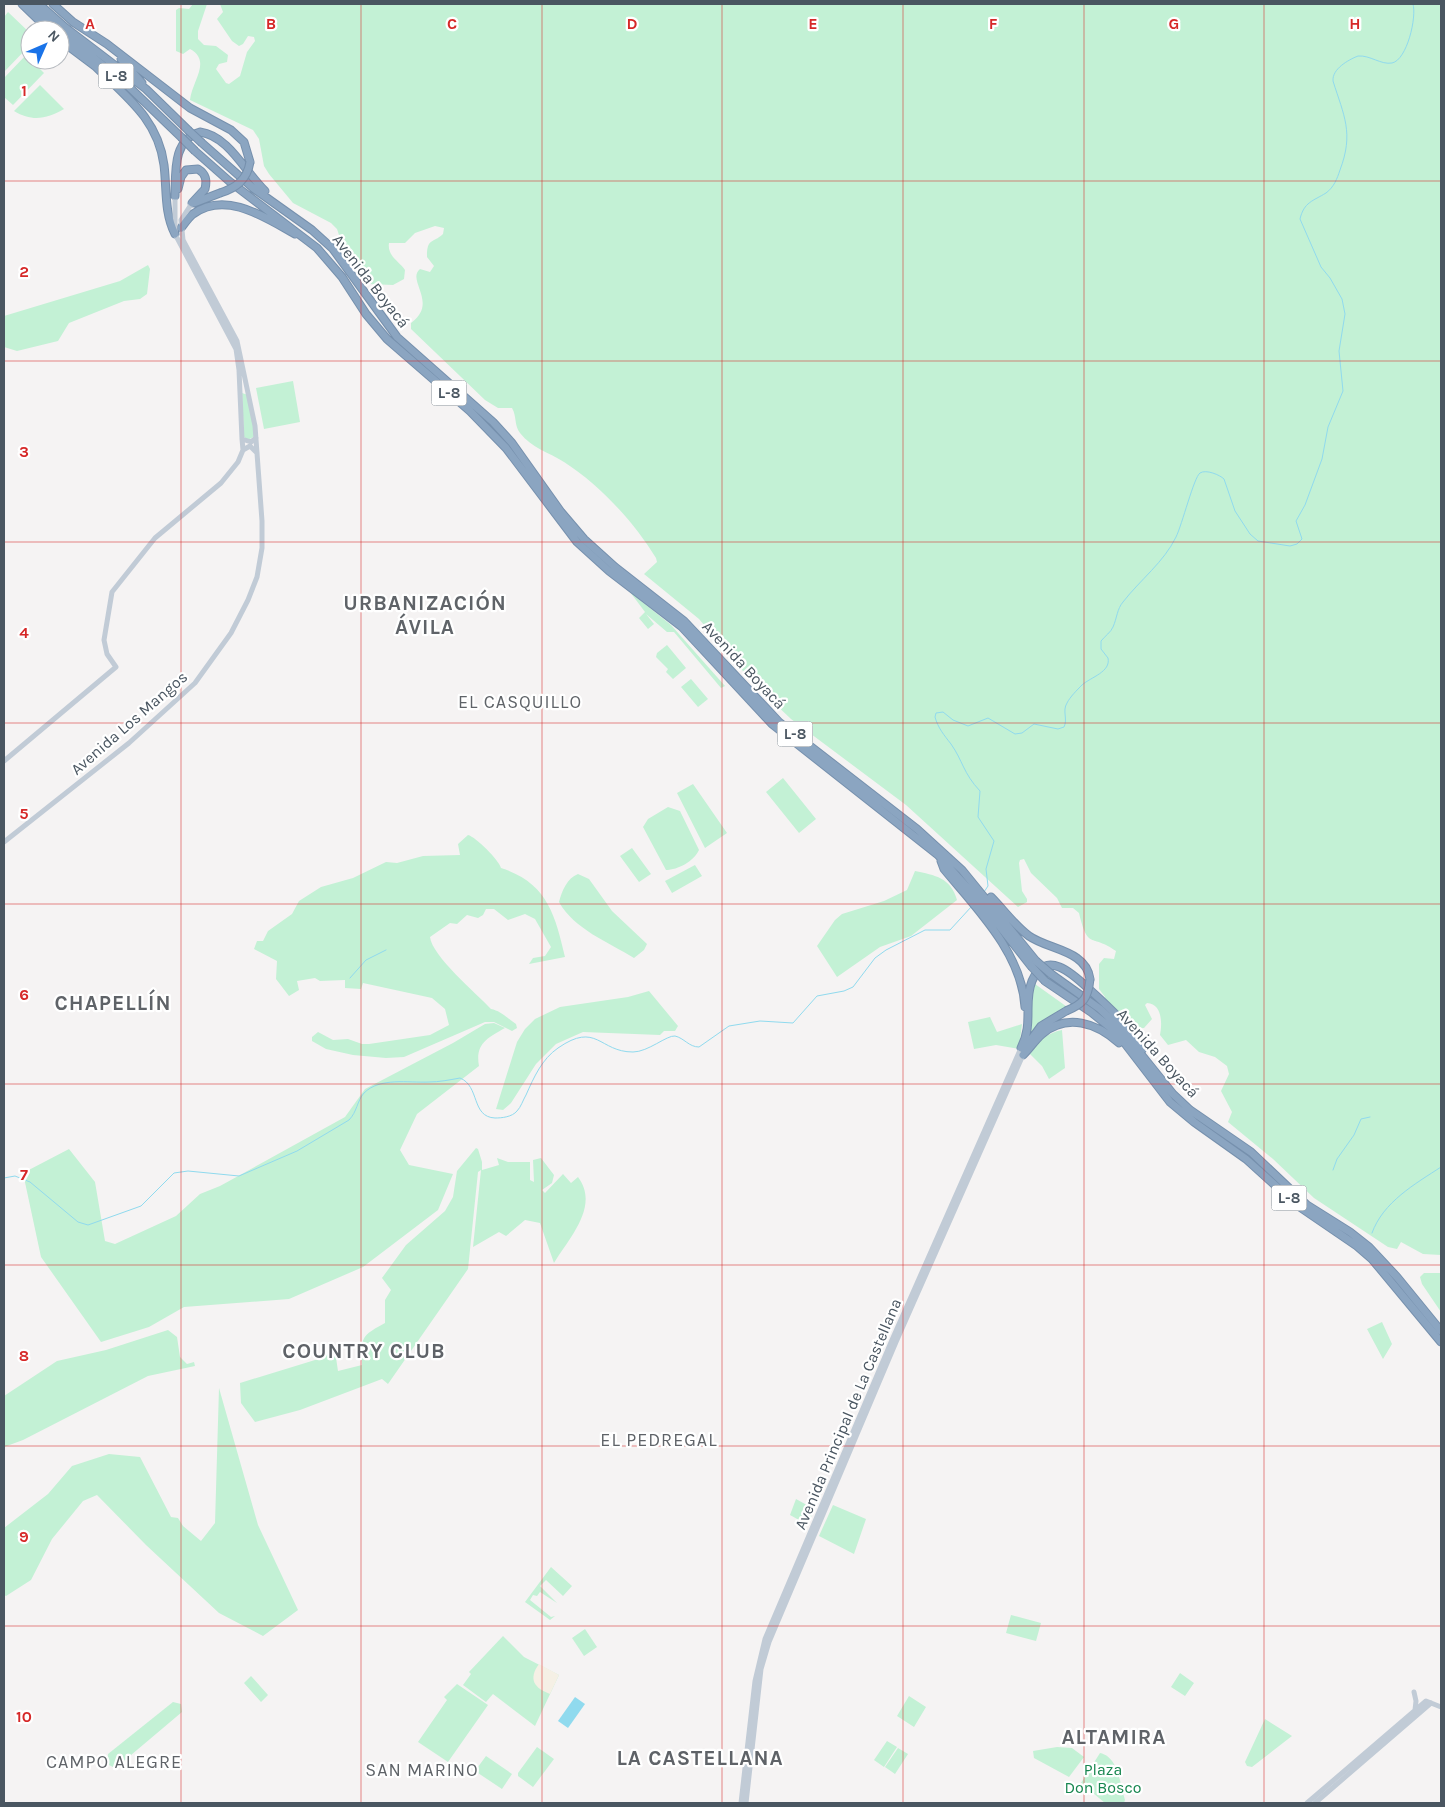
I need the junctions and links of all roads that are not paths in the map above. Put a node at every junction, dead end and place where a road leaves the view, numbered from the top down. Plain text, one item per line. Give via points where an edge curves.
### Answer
1 (22, 4) edge
2 (31, 4) edge
3 (39, 4) edge
4 (52, 4) edge
5 (39, 20) edge
6 (49, 20) edge
7 (70, 38) edge
8 (107, 44) junction
9 (70, 48) edge
10 (92, 64) junction
11 (146, 89) junction
12 (168, 125) junction
13 (175, 196) junction
14 (192, 204) junction
15 (277, 204) junction
16 (180, 228) junction
17 (175, 234) junction
18 (310, 242) junction
19 (239, 395) junction
20 (249, 395) junction
21 (256, 438) junction
22 (242, 439) junction
23 (242, 450) junction
24 (258, 453) junction
25 (4, 761) edge
26 (4, 842) edge
27 (972, 888) junction
28 (985, 903) junction
29 (1033, 964) junction
30 (1130, 1050) junction
31 (1022, 1051) junction
32 (1148, 1061) junction
33 (1441, 1332) edge
34 (1441, 1342) edge
35 (1414, 1692) dead end
36 (1429, 1702) junction
37 (1441, 1705) edge
38 (1415, 1711) junction
39 (741, 1803) edge
40 (746, 1803) edge
41 (1307, 1803) edge
42 (1315, 1803) edge

1 - 5 highway
2 - 6 highway, Avenida Boyacá / L-8
3 - 11 highway, Avenida Boyacá / L-8
4 - 8 highway via 72,22
7 - 12 highway, Avenida Boyacá / L-8 via 125,82
8 - 11 highway
8 - 14 highway, bridge via 190,108 231,130 244,142 250,162 246,176 240,183
9 - 10 highway, L-8
10 - 12 highway
10 - 17 highway via 152,124 160,144 169,217
11 - 15 highway, Avenida Boyacá / L-8, bridge via 253,188
12 - 18 highway, Avenida Boyacá / L-8, bridge via 229,181
13 - 14 highway via 183,173 188,169 198,169 206,177 205,189
13 - 15 highway via 179,151 188,138 200,132 212,134 222,142
13 - 17 street
14 - 16 street via 183,216
15 - 27 highway, Avenida Boyacá / L-8 via 333,249 397,337 506,436 584,539 684,621 780,722 917,829 967,874
16 - 18 highway via 200,209 222,205 255,213
16 - 20 street, Avenida Los Mangos via 183,240 237,341
17 - 19 street via 236,350
18 - 27 highway, Avenida Boyacá / L-8 via 342,277 387,339 470,410 506,448 578,542 609,572 682,627 772,724 917,836 940,858 944,869
19 - 20 street via 244,392
19 - 22 street
20 - 21 street, Avenida Los Mangos
21 - 22 street via 251,442
21 - 24 street, Avenida Los Mangos
22 - 23 street
23 - 24 street via 250,446
23 - 25 street via 231,473 155,538 112,592 104,640 107,654 116,667
24 - 26 street, Avenida Los Mangos via 262,521 260,568 248,600 230,632 195,683 164,712
27 - 28 highway
27 - 28 highway, Avenida Boyacá / L-8
28 - 29 highway, Avenida Boyacá / L-8
28 - 31 highway via 1020,978 1025,1021
28 - 31 highway, bridge via 1028,936 1078,958 1090,979 1085,1001 1051,1018
29 - 30 highway, Avenida Boyacá / L-8, bridge via 1046,981 1091,1012
29 - 32 highway, Avenida Boyacá / L-8, bridge via 1100,1009
30 - 31 highway via 1101,1028 1071,1022 1056,1025
30 - 34 highway, Avenida Boyacá / L-8 via 1170,1102 1246,1158 1297,1206 1372,1259
31 - 32 highway via 1029,1026 1028,998 1032,982 1040,970 1055,966 1073,973 1119,1016 1134,1034
31 - 39 street, Avenida Principal de La Castellana via 892,1340 765,1639 755,1681
31 - 40 street, Avenida Principal de La Castellana via 769,1642 761,1669
32 - 33 highway, Avenida Boyacá / L-8 via 1171,1092 1190,1110 1250,1152 1308,1205 1369,1247
35 - 38 street
36 - 37 street
36 - 38 street
36 - 42 street
38 - 41 street

